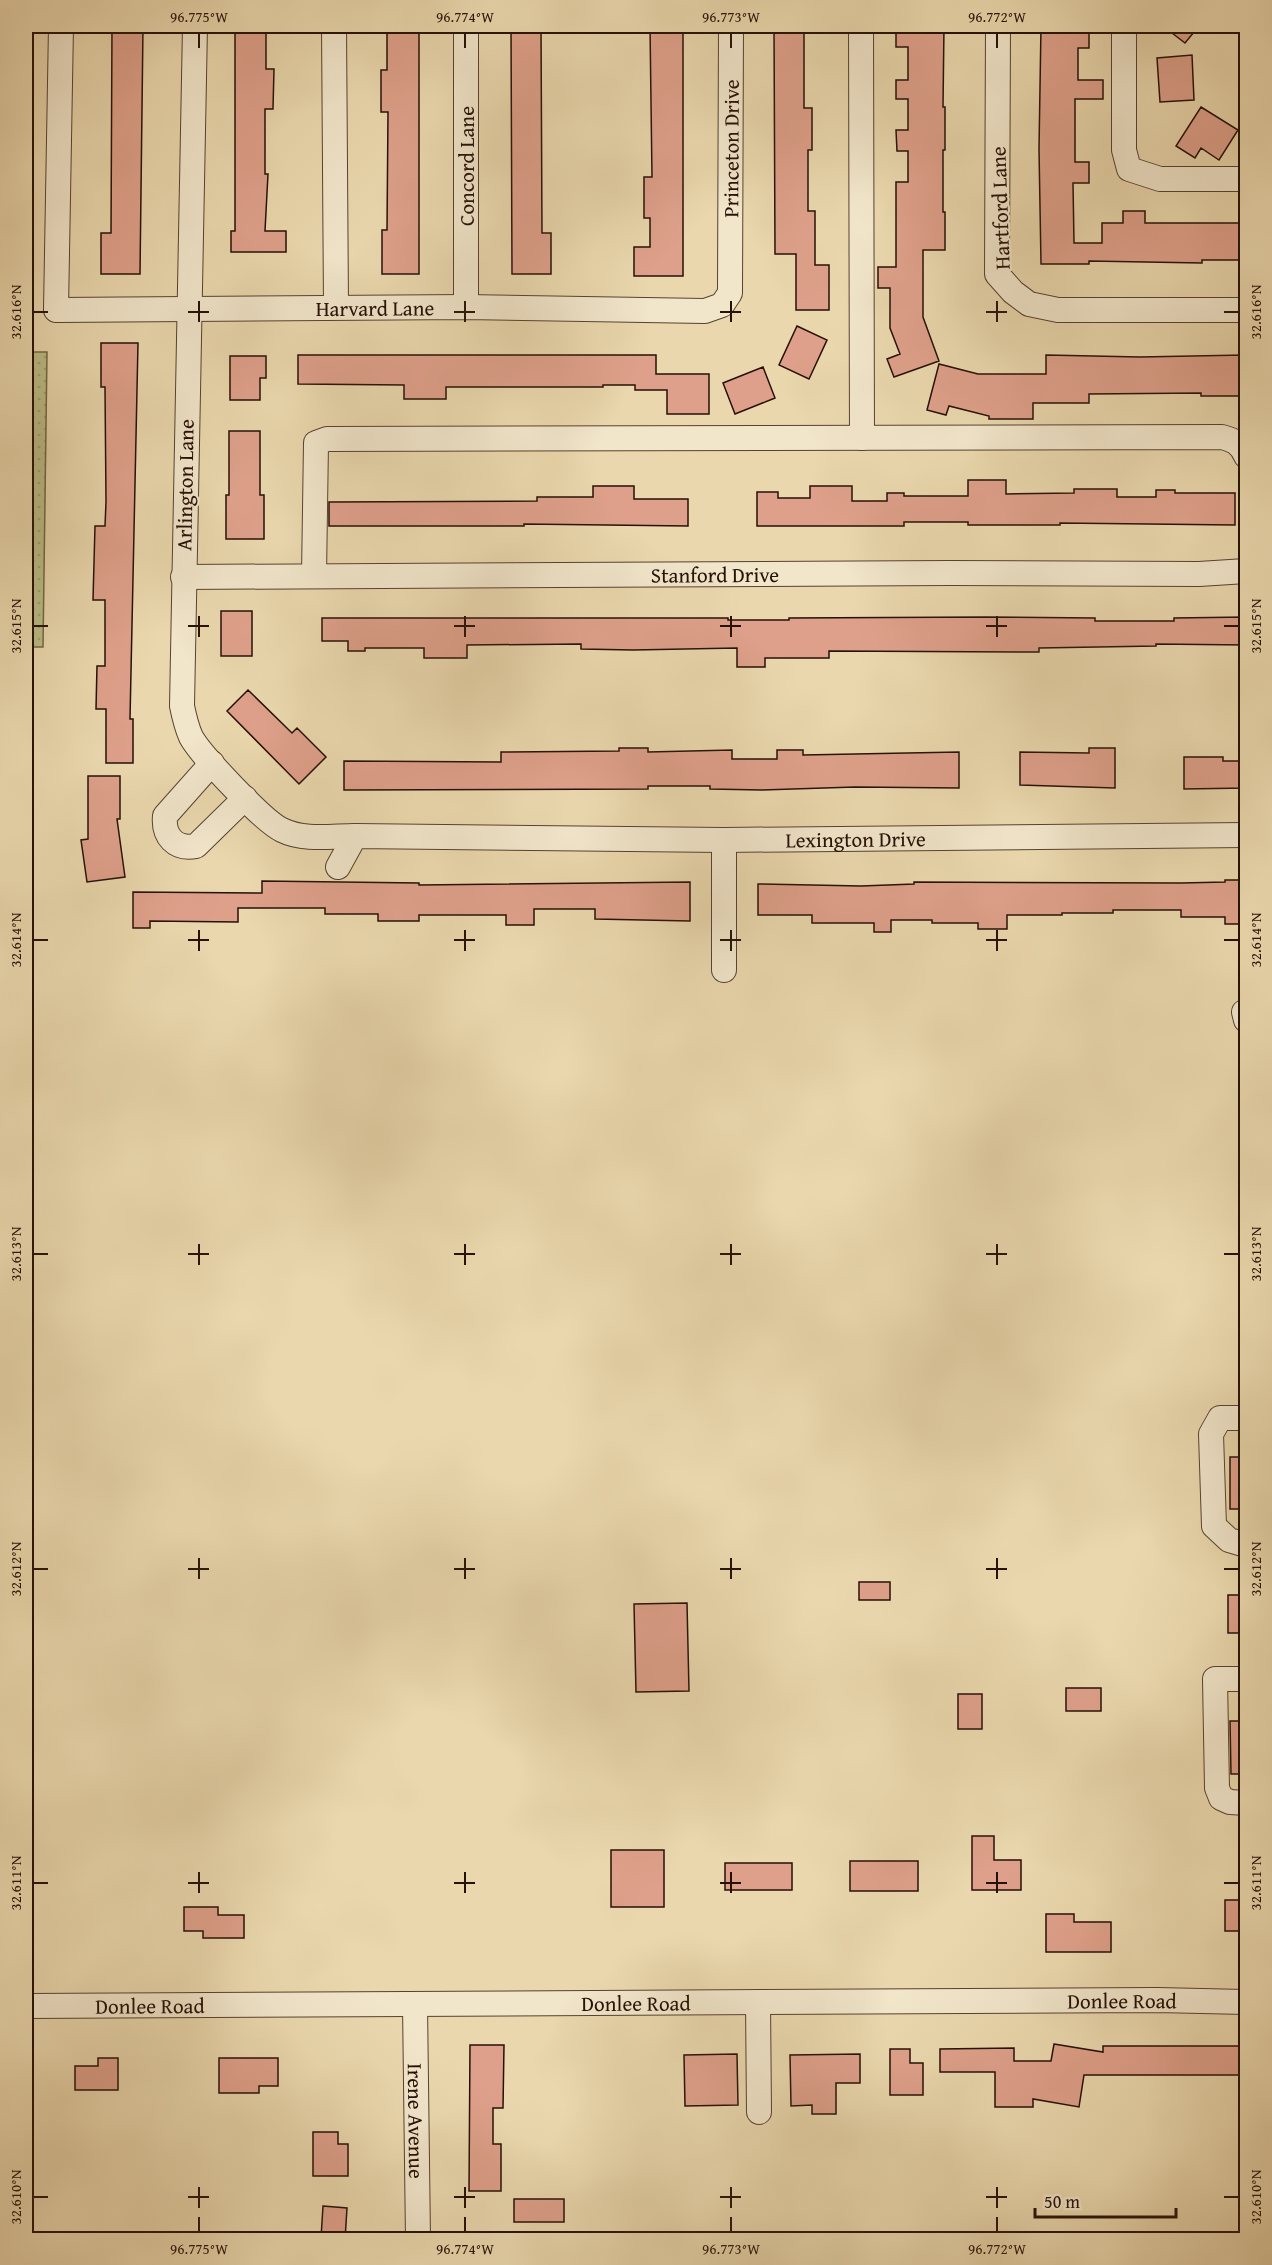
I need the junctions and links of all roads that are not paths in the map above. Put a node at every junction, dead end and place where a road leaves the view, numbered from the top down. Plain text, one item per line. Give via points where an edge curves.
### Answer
1 (61, 26) edge
2 (195, 26) edge
3 (334, 26) edge
4 (466, 26) edge
5 (731, 26) edge
6 (861, 26) edge
7 (998, 26) edge
8 (1124, 26) edge
9 (1246, 179) edge
10 (731, 272) joint
11 (189, 307) junction
12 (336, 307) junction
13 (466, 307) junction
14 (1246, 310) edge
15 (862, 438) junction
16 (1246, 456) edge
17 (1246, 571) edge
18 (314, 576) junction
19 (183, 577) junction
20 (212, 763) junction
21 (245, 798) junction
22 (1246, 835) edge
23 (355, 836) junction
24 (465, 837) joint
25 (724, 840) junction
26 (338, 867) dead end
27 (724, 970) dead end
28 (1246, 1418) edge
29 (1246, 1545) edge
30 (1246, 1679) edge
31 (1246, 1803) edge
32 (758, 2002) junction
33 (1246, 2002) edge
34 (415, 2004) junction
35 (26, 2006) edge
36 (759, 2112) dead end
37 (418, 2240) edge

1 - 11 street, Harvard Lane via 56,310
2 - 11 street, Arlington Lane
3 - 12 street
4 - 13 street, Concord Lane
5 - 10 street, Princeton Drive
6 - 15 street
7 - 14 street, Hartford Lane via 997,274 1029,304 1058,310
8 - 9 street via 1124,150 1130,170 1160,179
10 - 13 street, Harvard Lane via 730,293 722,306 705,311
11 - 12 street, Harvard Lane
11 - 19 street, Arlington Lane
12 - 13 street, Harvard Lane
15 - 16 street via 1222,436 1242,447
15 - 18 street via 327,439 316,442
17 - 18 street, Stanford Drive
18 - 19 street, Stanford Drive
19 - 20 street, Arlington Lane via 182,706 192,738
20 - 21 street, Arlington Lane
20 - 21 street via 165,816 169,838 179,846 196,846
21 - 23 street, Arlington Lane via 268,822 283,831 301,836
22 - 25 street, Lexington Drive
23 - 24 street, Arlington Lane
23 - 26 street
24 - 25 street, Lexington Drive
25 - 27 street
28 - 29 street via 1220,1418 1211,1434 1214,1526 1229,1540
30 - 31 street via 1215,1679 1218,1788 1221,1798
32 - 33 street, Donlee Road
32 - 34 street, Donlee Road
32 - 36 street
34 - 35 street, Donlee Road
34 - 37 street, Irene Avenue

